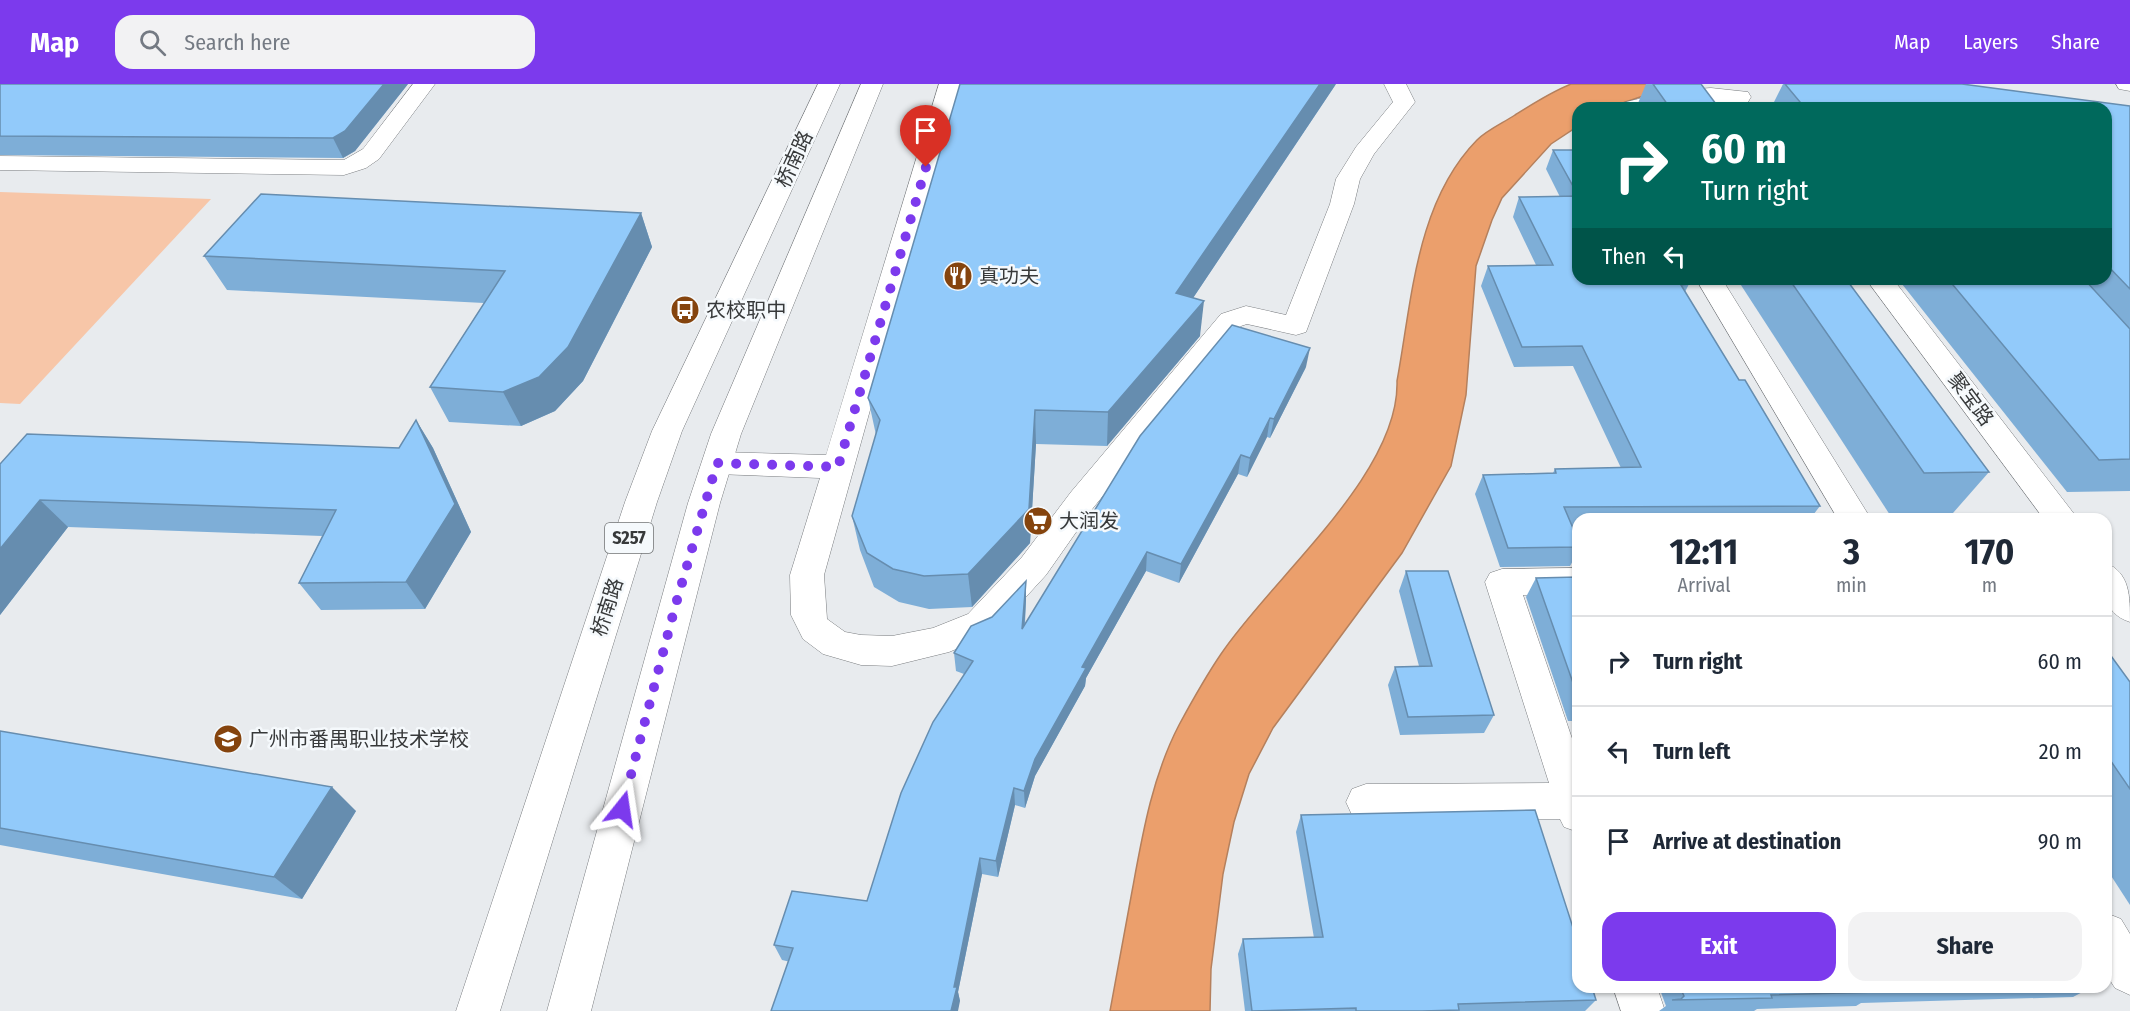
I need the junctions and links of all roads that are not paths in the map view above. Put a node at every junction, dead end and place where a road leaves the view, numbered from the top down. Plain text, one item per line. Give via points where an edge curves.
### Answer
1 (424, 84) edge
2 (829, 84) edge
3 (872, 84) edge
4 (950, 84) edge
5 (1395, 84) edge
6 (1738, 95) edge
7 (1654, 102) edge
8 (0, 163) edge
9 (1713, 285) edge
10 (1884, 285) edge
11 (717, 463) junction
12 (838, 467) junction
13 (1851, 513) edge
14 (2057, 513) edge
15 (2130, 574) edge
16 (2112, 576) edge
17 (1572, 581) edge
18 (2112, 584) edge
19 (2130, 608) edge
20 (1572, 790) edge
21 (1366, 802) dead end
22 (1572, 805) edge
23 (2112, 944) edge
24 (2130, 973) edge
25 (1637, 993) edge
26 (478, 1011) edge
27 (569, 1011) edge
28 (1643, 1011) edge

1 - 8 main road via 365,160 333,169
2 - 26 main road, 桥南路 / S257 via 667,431
3 - 11 main road
4 - 12 main road
5 - 12 main road via 1404,102 1348,179 1296,326 1245,315 1231,321 1082,500 1034,566 980,624 937,642 892,651 835,644 815,629 808,615 807,575
6 - 7 main road via 1712,93
9 - 13 main road
10 - 14 main road, 聚宝路
11 - 12 main road
11 - 27 main road via 675,607
15 - 16 main road
17 - 20 main road via 1502,582
18 - 19 main road
21 - 22 main road
23 - 24 main road
25 - 28 main road

